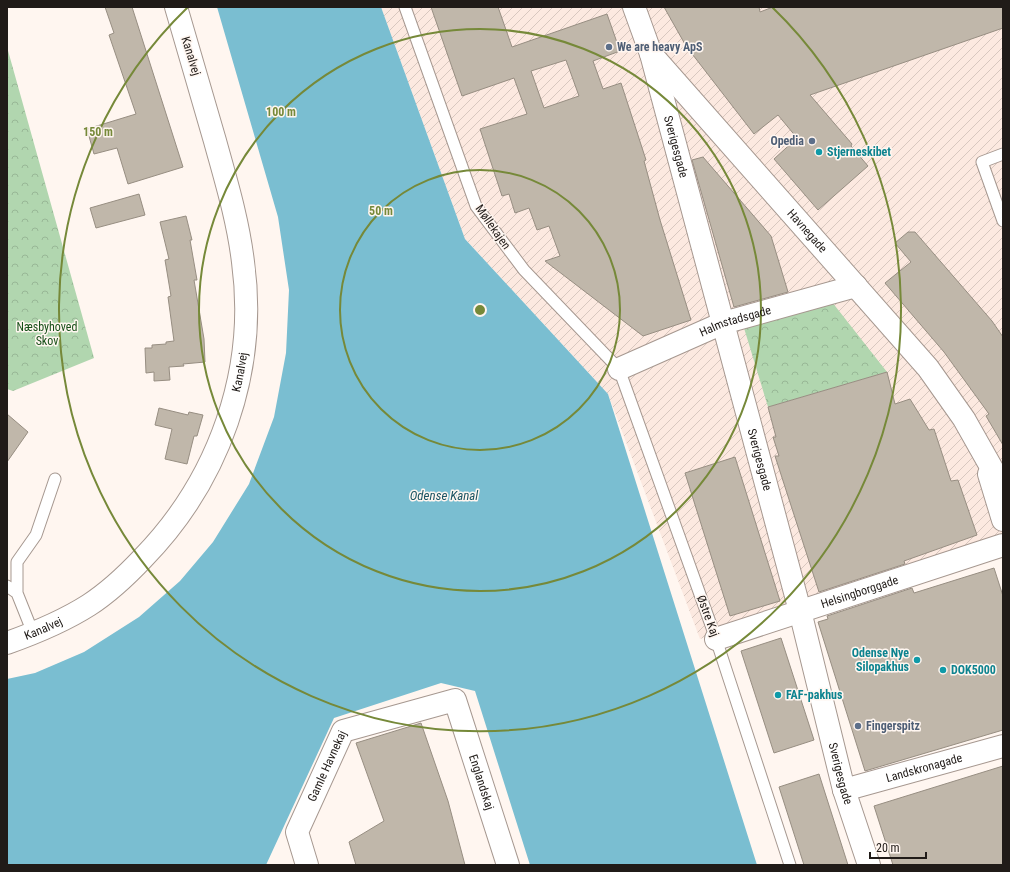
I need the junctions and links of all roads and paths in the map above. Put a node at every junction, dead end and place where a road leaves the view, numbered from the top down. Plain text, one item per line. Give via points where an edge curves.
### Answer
1 (176, 7) edge
2 (404, 7) edge
3 (634, 7) edge
4 (651, 54) junction
5 (1003, 154) edge
6 (1003, 221) edge
7 (856, 286) junction
8 (723, 323) junction
9 (619, 369) junction
10 (984, 456) junction
11 (55, 478) dead end
12 (1003, 488) edge
13 (1003, 520) edge
14 (1003, 546) edge
15 (7, 586) edge
16 (17, 593) junction
17 (800, 611) junction
18 (33, 633) junction
19 (716, 639) junction
20 (7, 643) edge
21 (455, 700) joint
22 (1003, 746) edge
23 (844, 790) junction
24 (307, 865) edge
25 (508, 865) edge
26 (790, 865) edge
27 (869, 865) edge

1 - 18 street, Kanalvej via 236,216 240,239 246,301 244,345 237,386 223,435 204,477 182,513 157,544 126,576 90,604
2 - 9 lane, Møllekajen via 476,206 524,270
3 - 4 street, Havnegade
4 - 7 street, Havnegade
4 - 8 street, Sverigesgade
5 - 6 lane via 982,162
7 - 8 street, Halmstadsgade
7 - 10 street, Havnegade via 928,368 964,419
8 - 9 street, Halmstadsgade
8 - 17 street, Sverigesgade
9 - 19 lane, Østre Kaj
10 - 12 street, Havnegade
10 - 13 street, Havnegade
11 - 16 lane via 36,535 17,562
14 - 17 street, Helsingborggade
15 - 16 lane
16 - 18 lane
17 - 19 street, Helsingborggade
17 - 23 street, Sverigesgade
18 - 20 street, Kanalvej
19 - 26 lane, Østre Kaj
21 - 24 street, Gamle Havnekaj via 343,731 297,832
21 - 25 street, Englandskaj
22 - 23 street, Landskronagade
23 - 27 street, Sverigesgade

